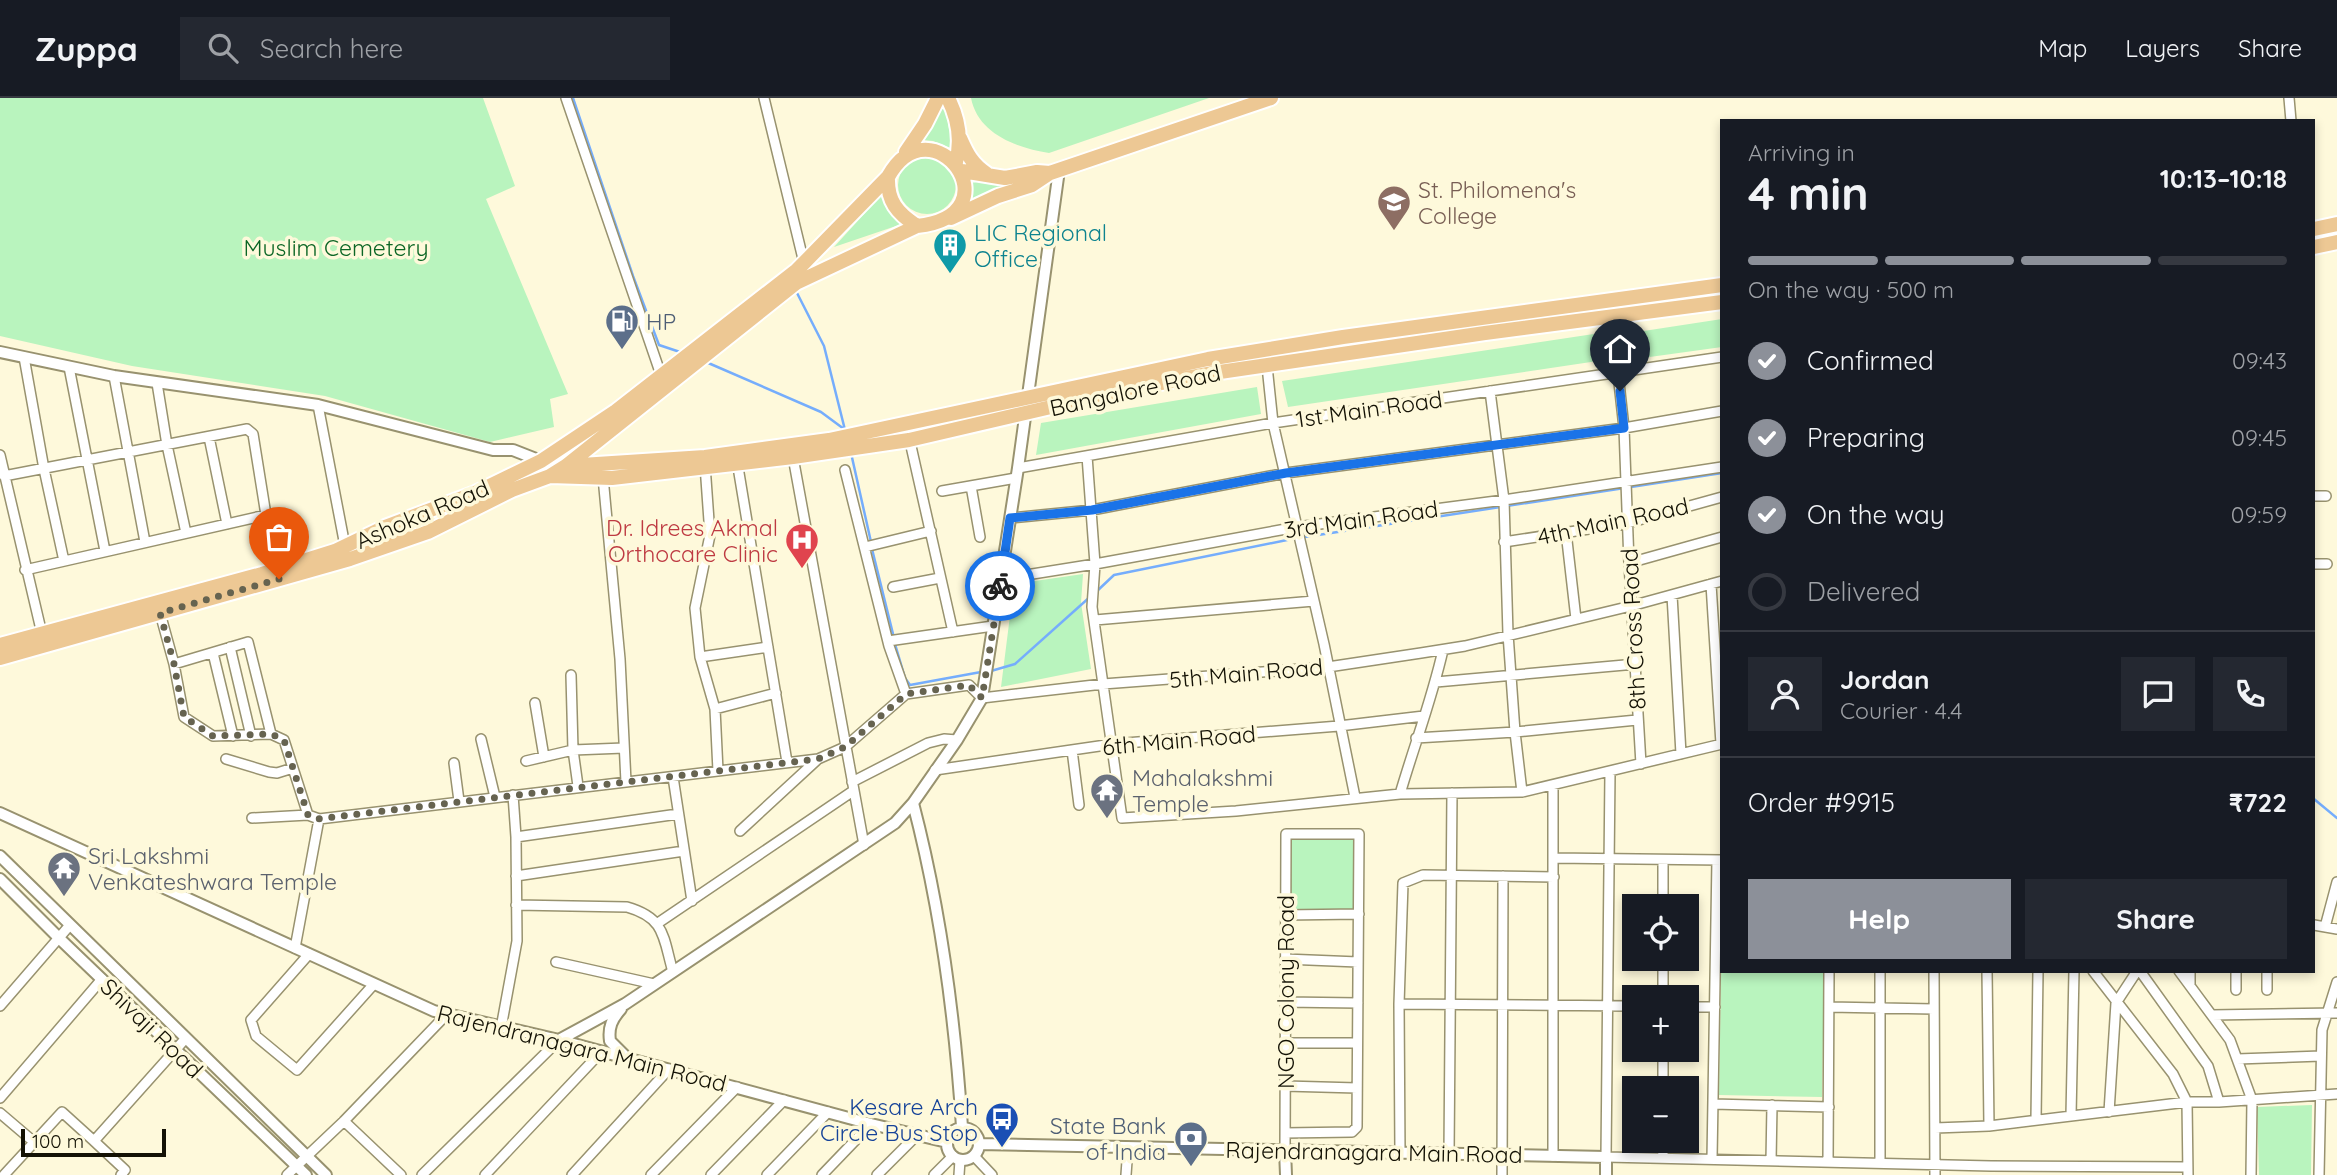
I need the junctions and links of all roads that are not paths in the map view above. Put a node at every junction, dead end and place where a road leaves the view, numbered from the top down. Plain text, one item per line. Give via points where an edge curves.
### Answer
1 (566, 98) edge
2 (764, 98) edge
3 (938, 98) edge
4 (948, 98) edge
5 (1272, 98) edge
6 (2289, 98) edge
7 (2291, 119) edge
8 (960, 137) junction
9 (906, 152) junction
10 (959, 166) junction
11 (1055, 172) junction
12 (888, 177) junction
13 (991, 177) junction
14 (940, 222) junction
15 (2337, 224) edge
16 (917, 226) junction
17 (2315, 229) edge
18 (2337, 242) edge
19 (2315, 247) edge
20 (804, 263) junction
21 (791, 281) junction
22 (1720, 285) edge
23 (1720, 302) edge
24 (1611, 309) junction
25 (0, 352) edge
26 (24, 357) junction
27 (693, 357) junction
28 (1720, 357) edge
29 (1267, 366) junction
30 (69, 367) junction
31 (1619, 372) junction
32 (662, 375) junction
33 (114, 376) junction
34 (157, 383) junction
35 (1490, 391) junction
36 (1028, 396) junction
37 (318, 405) junction
38 (1720, 411) edge
39 (1026, 413) junction
40 (1273, 423) junction
41 (906, 424) junction
42 (1624, 428) junction
43 (209, 437) junction
44 (861, 440) junction
45 (909, 440) junction
46 (167, 445) junction
47 (831, 445) junction
48 (1498, 445) junction
49 (128, 453) junction
50 (0, 455) edge
51 (1087, 456) junction
52 (736, 457) junction
53 (793, 457) junction
54 (86, 460) junction
55 (541, 461) junction
56 (705, 462) junction
57 (566, 466) junction
58 (1720, 467) edge
59 (44, 469) junction
60 (845, 470) dead end
61 (1017, 473) junction
62 (1286, 473) junction
63 (4, 476) junction
64 (550, 476) junction
65 (603, 477) junction
66 (1627, 481) junction
67 (971, 486) junction
68 (942, 491) dead end
69 (2315, 496) edge
70 (2326, 496) dead end
71 (1720, 499) edge
72 (1504, 500) junction
73 (1091, 510) junction
74 (1010, 518) junction
75 (1628, 523) junction
76 (227, 524) junction
77 (1297, 527) junction
78 (932, 531) junction
79 (1566, 532) junction
80 (186, 533) junction
81 (980, 537) dead end
82 (1720, 538) edge
83 (145, 542) junction
84 (1504, 542) junction
85 (345, 546) junction
86 (864, 547) junction
87 (106, 551) junction
88 (64, 561) junction
89 (1629, 563) junction
90 (1095, 564) junction
91 (2315, 564) edge
92 (2327, 564) dead end
93 (25, 570) junction
94 (940, 578) junction
95 (1001, 579) junction
96 (1720, 582) edge
97 (1711, 584) junction
98 (893, 587) dead end
99 (1672, 595) junction
100 (1314, 601) junction
101 (1631, 606) junction
102 (160, 613) junction
103 (1576, 619) junction
104 (1095, 620) junction
105 (993, 626) junction
106 (953, 632) junction
107 (42, 634) junction
108 (1508, 634) junction
109 (888, 641) junction
110 (0, 645) edge
111 (230, 647) junction
112 (768, 647) junction
113 (1443, 650) junction
114 (213, 653) junction
115 (0, 657) edge
116 (700, 657) junction
117 (174, 664) junction
118 (1636, 664) junction
119 (1328, 667) junction
120 (1512, 674) junction
121 (571, 675) dead end
122 (1436, 682) junction
123 (1103, 684) junction
124 (776, 693) junction
125 (906, 694) junction
126 (982, 698) junction
127 (535, 703) dead end
128 (715, 709) junction
129 (1720, 715) edge
130 (1424, 716) junction
131 (1637, 720) junction
132 (1340, 726) junction
133 (1515, 732) junction
134 (271, 734) junction
135 (233, 736) junction
136 (251, 736) junction
137 (1416, 738) junction
138 (481, 739) dead end
139 (957, 740) junction
140 (1113, 744) junction
141 (1720, 744) edge
142 (845, 747) junction
143 (624, 748) junction
144 (573, 750) junction
145 (1072, 750) junction
146 (1681, 754) junction
147 (544, 757) junction
148 (226, 759) dead end
149 (818, 759) junction
150 (526, 761) dead end
151 (787, 762) junction
152 (454, 763) dead end
153 (1641, 764) junction
154 (293, 768) junction
155 (936, 770) junction
156 (719, 771) junction
157 (1610, 772) junction
158 (673, 777) junction
159 (626, 782) junction
160 (1553, 785) junction
161 (578, 786) junction
162 (852, 787) junction
163 (1522, 792) junction
164 (1452, 793) junction
165 (1401, 794) junction
166 (513, 795) junction
167 (495, 797) junction
168 (1355, 797) junction
169 (459, 802) junction
170 (913, 803) junction
171 (1079, 805) dead end
172 (0, 813) edge
173 (678, 814) junction
174 (308, 815) junction
175 (252, 818) dead end
176 (318, 819) junction
177 (740, 831) dead end
178 (516, 837) junction
179 (864, 845) junction
180 (684, 851) junction
181 (0, 856) edge
182 (1553, 858) junction
183 (1609, 860) junction
184 (1663, 860) junction
185 (1720, 860) edge
186 (1452, 876) junction
187 (516, 877) junction
188 (1503, 877) junction
189 (1553, 877) junction
190 (0, 879) edge
191 (2337, 882) edge
192 (1663, 894) edge
193 (692, 901) junction
194 (516, 905) junction
195 (1719, 913) edge
196 (1359, 914) junction
197 (1286, 915) junction
198 (658, 923) junction
199 (70, 925) junction
200 (2315, 925) edge
201 (2325, 927) junction
202 (2337, 929) edge
203 (58, 938) junction
204 (295, 948) junction
205 (309, 954) junction
206 (1285, 959) junction
207 (1358, 961) junction
208 (556, 962) dead end
209 (673, 972) junction
210 (1829, 973) edge
211 (1881, 973) edge
212 (1934, 973) edge
213 (1987, 973) edge
214 (2038, 973) edge
215 (2074, 973) edge
216 (2094, 973) edge
217 (2138, 973) edge
218 (2140, 973) edge
219 (2180, 973) edge
220 (2190, 973) edge
221 (2236, 973) edge
222 (2267, 973) edge
223 (102, 979) junction
224 (2337, 982) edge
225 (374, 984) junction
226 (654, 984) junction
227 (2190, 986) junction
228 (2236, 990) dead end
229 (2267, 990) dead end
230 (1285, 1002) junction
231 (1358, 1003) junction
232 (2116, 1003) junction
233 (625, 1004) junction
234 (1399, 1004) junction
235 (1450, 1004) junction
236 (1503, 1004) junction
237 (1553, 1005) junction
238 (0, 1006) edge
239 (1608, 1006) junction
240 (1622, 1006) edge
241 (1699, 1007) edge
242 (1715, 1007) junction
243 (1829, 1007) junction
244 (1880, 1008) junction
245 (1934, 1009) junction
246 (2332, 1013) edge
247 (446, 1015) junction
248 (2212, 1015) junction
249 (501, 1028) junction
250 (186, 1038) junction
251 (559, 1040) junction
252 (1285, 1043) junction
253 (1357, 1043) junction
254 (176, 1050) junction
255 (603, 1051) junction
256 (2322, 1056) junction
257 (628, 1058) junction
258 (2237, 1059) junction
259 (669, 1069) junction
260 (1285, 1086) junction
261 (737, 1087) junction
262 (1357, 1088) junction
263 (2337, 1094) edge
264 (2321, 1096) junction
265 (0, 1098) edge
266 (784, 1100) junction
267 (2252, 1100) junction
268 (2186, 1101) junction
269 (2219, 1102) junction
270 (1713, 1104) junction
271 (1772, 1105) junction
272 (1829, 1107) junction
273 (828, 1112) junction
274 (2109, 1112) junction
275 (0, 1113) edge
276 (2071, 1116) junction
277 (344, 1121) junction
278 (2036, 1121) junction
279 (871, 1124) junction
280 (1989, 1126) junction
281 (962, 1127) junction
282 (1935, 1128) junction
283 (1285, 1133) junction
284 (917, 1135) junction
285 (94, 1141) junction
286 (34, 1142) junction
287 (947, 1142) junction
288 (979, 1144) junction
289 (1128, 1147) junction
290 (1285, 1150) junction
291 (1400, 1153) junction
292 (1663, 1153) edge
293 (1449, 1154) junction
294 (1502, 1155) junction
295 (307, 1156) junction
296 (974, 1156) junction
297 (1553, 1156) junction
298 (1606, 1157) junction
299 (956, 1158) junction
300 (1663, 1158) junction
301 (1712, 1159) junction
302 (1771, 1161) junction
303 (1828, 1162) junction
304 (1880, 1163) junction
305 (296, 1166) junction
306 (1935, 1170) edge
307 (1991, 1170) edge
308 (2188, 1171) edge
309 (4, 1175) edge
310 (121, 1175) edge
311 (287, 1175) edge
312 (306, 1175) edge
313 (327, 1175) edge
314 (401, 1175) edge
315 (422, 1175) edge
316 (485, 1175) edge
317 (572, 1175) edge
318 (651, 1175) edge
319 (711, 1175) edge
320 (768, 1175) edge
321 (822, 1175) edge
322 (877, 1175) edge
323 (934, 1175) edge
324 (959, 1175) edge
325 (992, 1175) edge
326 (1126, 1175) edge
327 (1286, 1175) edge
328 (1502, 1175) edge
329 (1606, 1175) edge
330 (2251, 1175) edge
331 (2319, 1175) edge

1 - 32 street
2 - 20 street
3 - 9 main road
4 - 8 main road
5 - 11 main road
6 - 7 street
8 - 10 main road
8 - 13 main road via 975,166
9 - 10 main road via 933,148 946,152
9 - 12 main road
10 - 13 main road
10 - 14 main road via 964,193 959,206
11 - 13 main road
11 - 14 main road
11 - 36 street
12 - 16 main road via 894,208
12 - 20 main road
14 - 16 main road
15 - 17 main road
16 - 21 main road
18 - 19 main road
20 - 21 main road
21 - 27 main road, Ashoka Road
22 - 24 main road, Bangalore Road
23 - 24 main road, Bangalore Road
24 - 29 main road, Bangalore Road
24 - 31 street
24 - 36 main road, Bangalore Road via 1343,337
25 - 26 street
26 - 30 street
26 - 59 street
27 - 32 main road, Ashoka Road
27 - 57 main road, Bangalore Road
28 - 31 street, 1st Main Road
29 - 39 main road, Bangalore Road via 1124,390
29 - 40 street
30 - 33 street
30 - 54 street
31 - 35 street, 1st Main Road
31 - 42 street
32 - 55 main road, Ashoka Road
33 - 34 street
33 - 49 street
34 - 37 street
34 - 46 street
35 - 40 street, 1st Main Road
35 - 48 street
36 - 39 street
36 - 41 main road, Bangalore Road
37 - 55 street via 493,450 513,450
37 - 85 street
38 - 42 street
39 - 45 main road, Bangalore Road
39 - 61 street
40 - 51 street, 1st Main Road
40 - 62 street
41 - 44 main road, Bangalore Road
41 - 45 street
42 - 48 street
42 - 66 street
43 - 46 street
43 - 76 street
43 - 76 street via 247,429 253,434 266,515
44 - 45 main road, Bangalore Road
44 - 47 main road, Bangalore Road
45 - 78 street
46 - 49 street
46 - 80 street
47 - 52 main road, Bangalore Road
47 - 53 main road, Bangalore Road
48 - 62 street
48 - 72 street
49 - 54 street
49 - 83 street
50 - 63 street
51 - 61 street, 1st Main Road
51 - 73 street
52 - 53 main road, Bangalore Road
52 - 56 main road, Bangalore Road
52 - 112 street
53 - 142 street
54 - 59 street
54 - 87 street
55 - 85 main road, Ashoka Road
56 - 57 main road, Bangalore Road
56 - 65 main road, Bangalore Road
56 - 116 street via 710,535 695,608
57 - 64 main road, Bangalore Road
58 - 66 street, 3rd Main Road
59 - 63 street
59 - 88 street
60 - 86 street
61 - 67 street, 1st Main Road
61 - 74 street
62 - 73 street
62 - 77 street
63 - 93 street
64 - 65 main road, Bangalore Road
64 - 102 main road, Bangalore Road via 428,532
65 - 143 street
66 - 72 street, 3rd Main Road
66 - 75 street, 8th Cross Road
67 - 68 street, 1st Main Road
67 - 81 street
69 - 70 street
71 - 75 street, 4th Main Road
72 - 77 street, 3rd Main Road
72 - 84 street
73 - 74 street
73 - 90 street
74 - 95 street
75 - 79 street, 4th Main Road
75 - 89 street, 8th Cross Road
76 - 80 street
77 - 90 street, 3rd Main Road
77 - 100 street
78 - 86 street
78 - 94 street
79 - 84 street, 4th Main Road
79 - 103 street
80 - 83 street
82 - 89 street
83 - 87 street
84 - 108 street
85 - 107 main road, Ashoka Road
86 - 109 street
87 - 88 street
88 - 93 street
89 - 101 street, 8th Cross Road
90 - 95 street, 3rd Main Road
90 - 104 street
91 - 92 street
93 - 107 street
94 - 98 street
94 - 106 street
95 - 105 street
96 - 97 street
97 - 99 street
97 - 129 street
99 - 101 street
99 - 146 street
100 - 104 street
100 - 119 street
101 - 103 street
101 - 118 street, 8th Cross Road
102 - 115 main road, Bangalore Road
102 - 117 street
103 - 108 street
104 - 123 street
105 - 106 street
105 - 126 street
106 - 109 street
107 - 110 main road, Ashoka Road
108 - 113 street, 5th Main Road
108 - 120 street
109 - 125 street
111 - 114 street
111 - 134 street via 248,642
111 - 136 street
112 - 116 street
112 - 124 street
113 - 119 street, 5th Main Road
113 - 122 street
114 - 117 street
114 - 135 street
116 - 128 street
117 - 135 street via 184,717 213,736
118 - 120 street
118 - 131 street, 8th Cross Road
119 - 123 street, 5th Main Road
119 - 132 street
120 - 122 street
120 - 133 street
121 - 144 street
122 - 130 street
123 - 126 street, 5th Main Road
123 - 140 street
124 - 128 street
124 - 151 street
125 - 126 street via 969,685
125 - 142 street
126 - 139 street
127 - 147 street
128 - 156 street
130 - 132 street, 6th Main Road
130 - 137 street
131 - 133 street
131 - 153 street, 8th Cross Road
132 - 140 street, 6th Main Road
132 - 168 street
133 - 137 street
133 - 163 street
134 - 136 street
134 - 154 street via 284,740
135 - 136 street
137 - 165 street
138 - 167 street
139 - 155 street
139 - 162 street via 928,743
140 - 145 street, 6th Main Road
140 - 168 street via 1122,818
141 - 146 street
142 - 149 street
142 - 162 street
143 - 144 street
143 - 159 street
144 - 147 street
144 - 161 street
145 - 155 street, 6th Main Road
145 - 171 street
146 - 153 street
147 - 150 street
148 - 154 street via 276,773
149 - 151 street
149 - 177 street
151 - 156 street
152 - 169 street
153 - 157 street
154 - 174 street
155 - 170 street
156 - 158 street
157 - 160 street
157 - 183 street
158 - 159 street
158 - 173 street
159 - 161 street
160 - 163 street
160 - 182 street
161 - 166 street
162 - 179 street
162 - 193 street
163 - 164 street
164 - 165 street
164 - 186 street
165 - 168 street
166 - 167 street
166 - 178 street
167 - 169 street
169 - 176 street
170 - 179 street
170 - 281 street via 946,961
172 - 204 street, Rajendranagara Main Road
173 - 178 street
173 - 180 street
174 - 175 street
174 - 176 street
176 - 204 street
178 - 187 street
179 - 209 street
180 - 187 street
180 - 193 street
181 - 199 street
182 - 183 street
182 - 189 street
183 - 184 street
183 - 239 street
184 - 185 street
184 - 192 street
185 - 195 street
186 - 188 street
186 - 234 street via 1423,875 1403,883
186 - 235 street
187 - 194 street
188 - 189 street
188 - 236 street
189 - 237 street
190 - 203 street, Shivaji Road
191 - 201 street
193 - 198 street
194 - 198 street via 627,907 643,911
194 - 249 street via 517,941
195 - 242 street
196 - 197 street
196 - 197 street, NGO Colony Road via 1359,834 1286,834
196 - 207 street
197 - 206 street, NGO Colony Road
198 - 209 street
199 - 203 street
199 - 250 street
200 - 201 street
201 - 202 street
203 - 223 street, Shivaji Road
203 - 238 street
204 - 205 street, Rajendranagara Main Road
205 - 225 street, Rajendranagara Main Road
205 - 225 street via 250,1020 256,1036 297,1070
206 - 207 street
206 - 230 street, NGO Colony Road
207 - 231 street
208 - 226 street
209 - 226 street
210 - 243 street
211 - 244 street
212 - 245 street
213 - 280 street
214 - 278 street
215 - 276 street
216 - 232 street
217 - 232 street
218 - 269 street via 2208,1066
219 - 227 street
220 - 227 street
221 - 228 street
222 - 229 street
223 - 254 street, Shivaji Road
223 - 265 street
224 - 246 street
225 - 247 street, Rajendranagara Main Road
226 - 233 street
227 - 248 street
230 - 231 street
230 - 252 street, NGO Colony Road
231 - 253 street
232 - 268 street via 2173,1074
232 - 274 street
233 - 251 street
233 - 257 street via 609,1030 610,1041
234 - 235 street
234 - 291 street
235 - 236 street
235 - 293 street
236 - 237 street
236 - 294 street
237 - 239 street
237 - 297 street
239 - 240 street
239 - 298 street
241 - 242 street
242 - 270 street
243 - 244 street
243 - 272 street
244 - 245 street
244 - 304 street
245 - 282 street
246 - 248 street
246 - 256 street via 2322,1030
247 - 249 street, Rajendranagara Main Road
247 - 277 street
248 - 258 street
249 - 251 street, Rajendranagara Main Road
250 - 254 street
250 - 295 street
251 - 255 street, Rajendranagara Main Road
251 - 315 street
252 - 253 street
252 - 260 street, NGO Colony Road
253 - 262 street
254 - 285 street
254 - 305 street, Shivaji Road
255 - 257 street, Rajendranagara Main Road
255 - 316 street
256 - 258 street
256 - 264 street
257 - 259 street, Rajendranagara Main Road
258 - 267 street
259 - 261 street, Rajendranagara Main Road
259 - 317 street
260 - 262 street
260 - 283 street, NGO Colony Road
261 - 266 street, Rajendranagara Main Road
261 - 318 street
262 - 283 street via 1354,1131
263 - 264 street
264 - 267 street
264 - 331 street
266 - 273 street, Rajendranagara Main Road
266 - 319 street
267 - 269 street
267 - 330 street
268 - 269 street
268 - 274 street
268 - 308 street
270 - 271 street
270 - 301 street
271 - 272 street
271 - 302 street
272 - 303 street
273 - 279 street, Rajendranagara Main Road
273 - 320 street
274 - 276 street
275 - 286 street
276 - 278 street
277 - 295 street
277 - 314 street
278 - 280 street
279 - 284 street, Rajendranagara Main Road
279 - 321 street
280 - 282 street
281 - 287 street via 952,1132
281 - 288 street via 972,1130
282 - 306 street
283 - 290 street, NGO Colony Road
284 - 287 street, Rajendranagara Main Road
284 - 322 street
285 - 286 street via 62,1112
285 - 310 street via 125,1170
286 - 309 street
287 - 299 street
288 - 289 street, Rajendranagara Main Road
288 - 296 street
289 - 290 street, Rajendranagara Main Road
289 - 326 street
290 - 291 street, Rajendranagara Main Road
290 - 327 street
291 - 293 street, Rajendranagara Main Road
292 - 300 street
293 - 294 street, Rajendranagara Main Road
294 - 297 street, Rajendranagara Main Road
294 - 328 street
295 - 305 street
295 - 313 street
296 - 299 street
296 - 325 street
297 - 298 street, Rajendranagara Main Road
298 - 300 street, Rajendranagara Main Road
298 - 329 street
299 - 323 street
299 - 324 street
300 - 301 street, Rajendranagara Main Road
301 - 302 street, Rajendranagara Main Road
302 - 303 street, Rajendranagara Main Road
303 - 304 street, Rajendranagara Main Road
304 - 306 street, Rajendranagara Main Road
305 - 311 street
305 - 312 street, Shivaji Road
306 - 307 street, Rajendranagara Main Road
307 - 308 street, Rajendranagara Main Road

